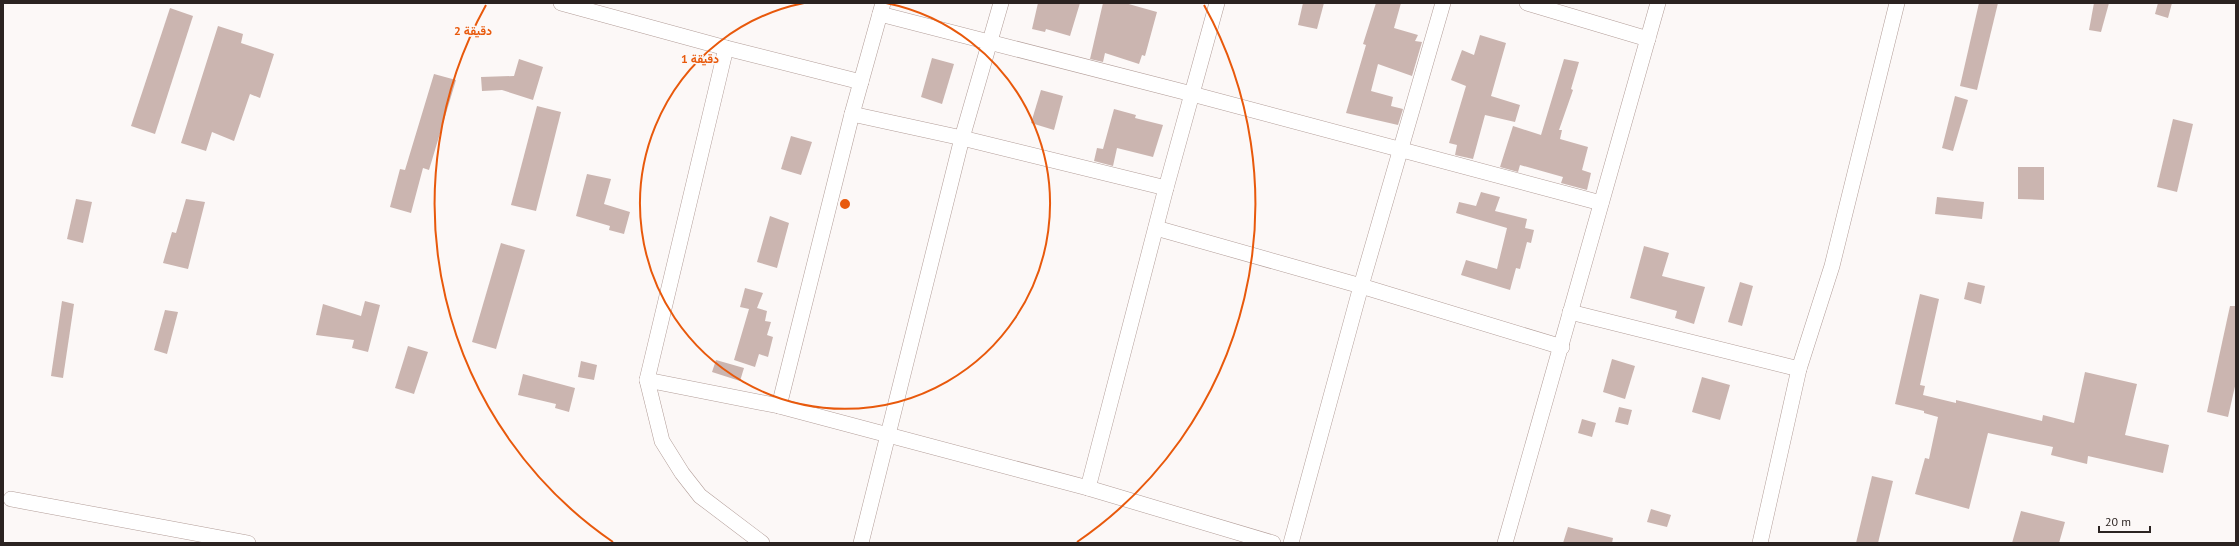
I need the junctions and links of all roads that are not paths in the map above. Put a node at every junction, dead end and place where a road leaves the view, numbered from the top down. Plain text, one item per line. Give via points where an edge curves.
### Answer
1 (561, 3) edge
2 (1001, 3) edge
3 (1217, 3) edge
4 (1443, 3) edge
5 (1527, 3) edge
6 (1658, 3) edge
7 (1897, 3) edge
8 (881, 8) edge
9 (1648, 39) junction
10 (990, 41) junction
11 (726, 48) junction
12 (861, 82) junction
13 (1192, 94) junction
14 (852, 114) junction
15 (962, 138) junction
16 (1400, 150) junction
17 (1166, 188) junction
18 (1601, 203) junction
19 (1156, 228) junction
20 (1361, 286) junction
21 (1570, 312) junction
22 (1562, 347) junction
23 (1799, 370) junction
24 (647, 380) junction
25 (779, 406) junction
26 (887, 435) junction
27 (1088, 488) junction
28 (12, 500) dead end
29 (248, 543) edge
30 (762, 543) edge
31 (861, 543) edge
32 (1273, 543) edge
33 (1291, 543) edge
34 (1505, 543) edge
35 (1760, 543) edge

1 - 11 street
2 - 10 street
3 - 13 street
4 - 16 street
5 - 9 street
6 - 9 street
7 - 23 street via 1832,266
8 - 10 street
8 - 12 street
9 - 18 street
10 - 13 street
10 - 15 street
11 - 12 street
11 - 24 street
12 - 14 street
13 - 16 street
13 - 17 street
14 - 15 street
14 - 25 street
15 - 17 street
15 - 26 street
16 - 18 street
16 - 20 street
17 - 19 street
18 - 21 street
19 - 20 street
19 - 27 street
20 - 22 street
20 - 33 street
21 - 22 street
21 - 23 street
22 - 34 street
23 - 35 street
24 - 25 street
24 - 30 street via 662,441 682,472 700,496
25 - 26 street
26 - 27 street
26 - 31 street
27 - 32 street
28 - 29 street

